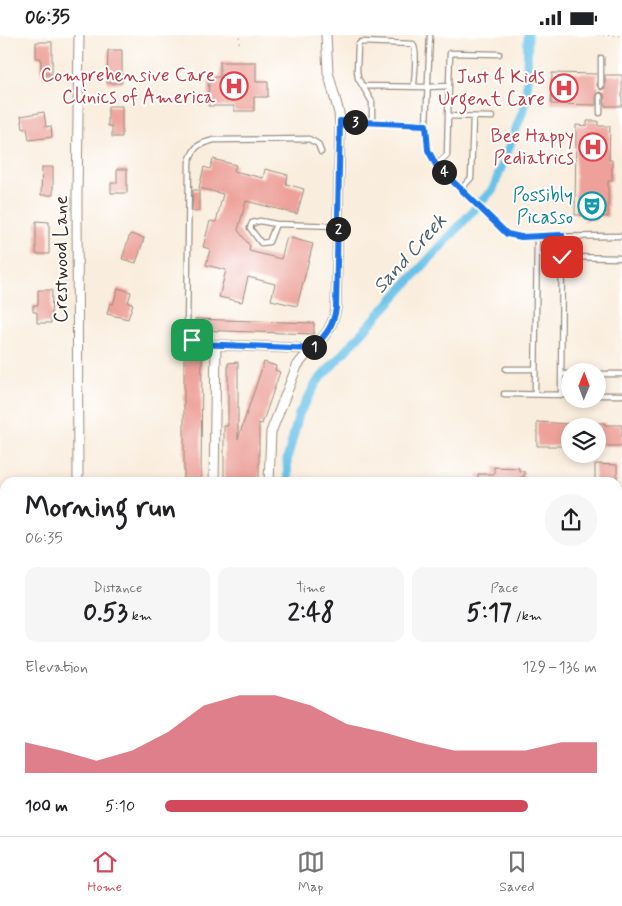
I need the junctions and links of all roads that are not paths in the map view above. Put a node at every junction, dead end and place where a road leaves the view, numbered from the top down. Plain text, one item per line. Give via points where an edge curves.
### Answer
1 (79, 35) edge
2 (326, 35) edge
3 (430, 35) edge
4 (499, 54) dead end
5 (601, 58) dead end
6 (363, 86) junction
7 (449, 86) junction
8 (601, 86) dead end
9 (414, 87) junction
10 (428, 87) junction
11 (600, 96) dead end
12 (600, 113) dead end
13 (448, 116) junction
14 (473, 117) junction
15 (492, 117) dead end
16 (340, 121) junction
17 (372, 123) junction
18 (426, 125) junction
19 (321, 152) dead end
20 (436, 165) junction
21 (461, 189) junction
22 (276, 224) junction
23 (338, 225) junction
24 (562, 235) junction
25 (537, 236) junction
26 (622, 236) edge
27 (562, 257) junction
28 (622, 258) edge
29 (192, 340) joint
30 (216, 345) junction
31 (313, 349) junction
32 (561, 363) edge
33 (506, 369) dead end
34 (535, 369) junction
35 (606, 374) edge
36 (622, 374) edge
37 (504, 394) dead end
38 (535, 394) junction
39 (561, 395) edge
40 (606, 395) edge
41 (622, 395) edge
42 (78, 477) edge
43 (214, 477) edge
44 (269, 477) edge

1 - 42 street, Crestwood Lane
2 - 16 street via 328,72
3 - 10 lane
4 - 7 lane via 450,53
5 - 8 lane
6 - 9 lane
6 - 9 lane via 356,71 358,45 365,41 412,44 416,54
6 - 17 lane via 372,103
7 - 10 lane
7 - 13 lane
9 - 10 lane
10 - 18 lane
11 - 12 lane
13 - 14 lane
13 - 20 lane via 447,155
14 - 15 lane
14 - 21 lane via 471,178
16 - 17 lane
16 - 23 street
17 - 18 lane
18 - 20 lane via 428,150
19 - 29 lane via 318,144 309,139 214,140 200,143 192,151 189,162 188,325
20 - 21 lane
21 - 25 lane via 507,234
22 - 22 lane via 255,221 250,228 264,243 272,238
22 - 23 lane
23 - 31 street via 334,319 330,330
24 - 25 lane
24 - 26 lane
24 - 27 lane
25 - 34 lane
27 - 28 lane
27 - 32 lane
29 - 30 street
30 - 31 street
30 - 43 street
31 - 44 street via 297,366 271,432
33 - 34 lane
34 - 38 lane
35 - 36 lane
37 - 38 lane
38 - 39 lane
40 - 41 lane

